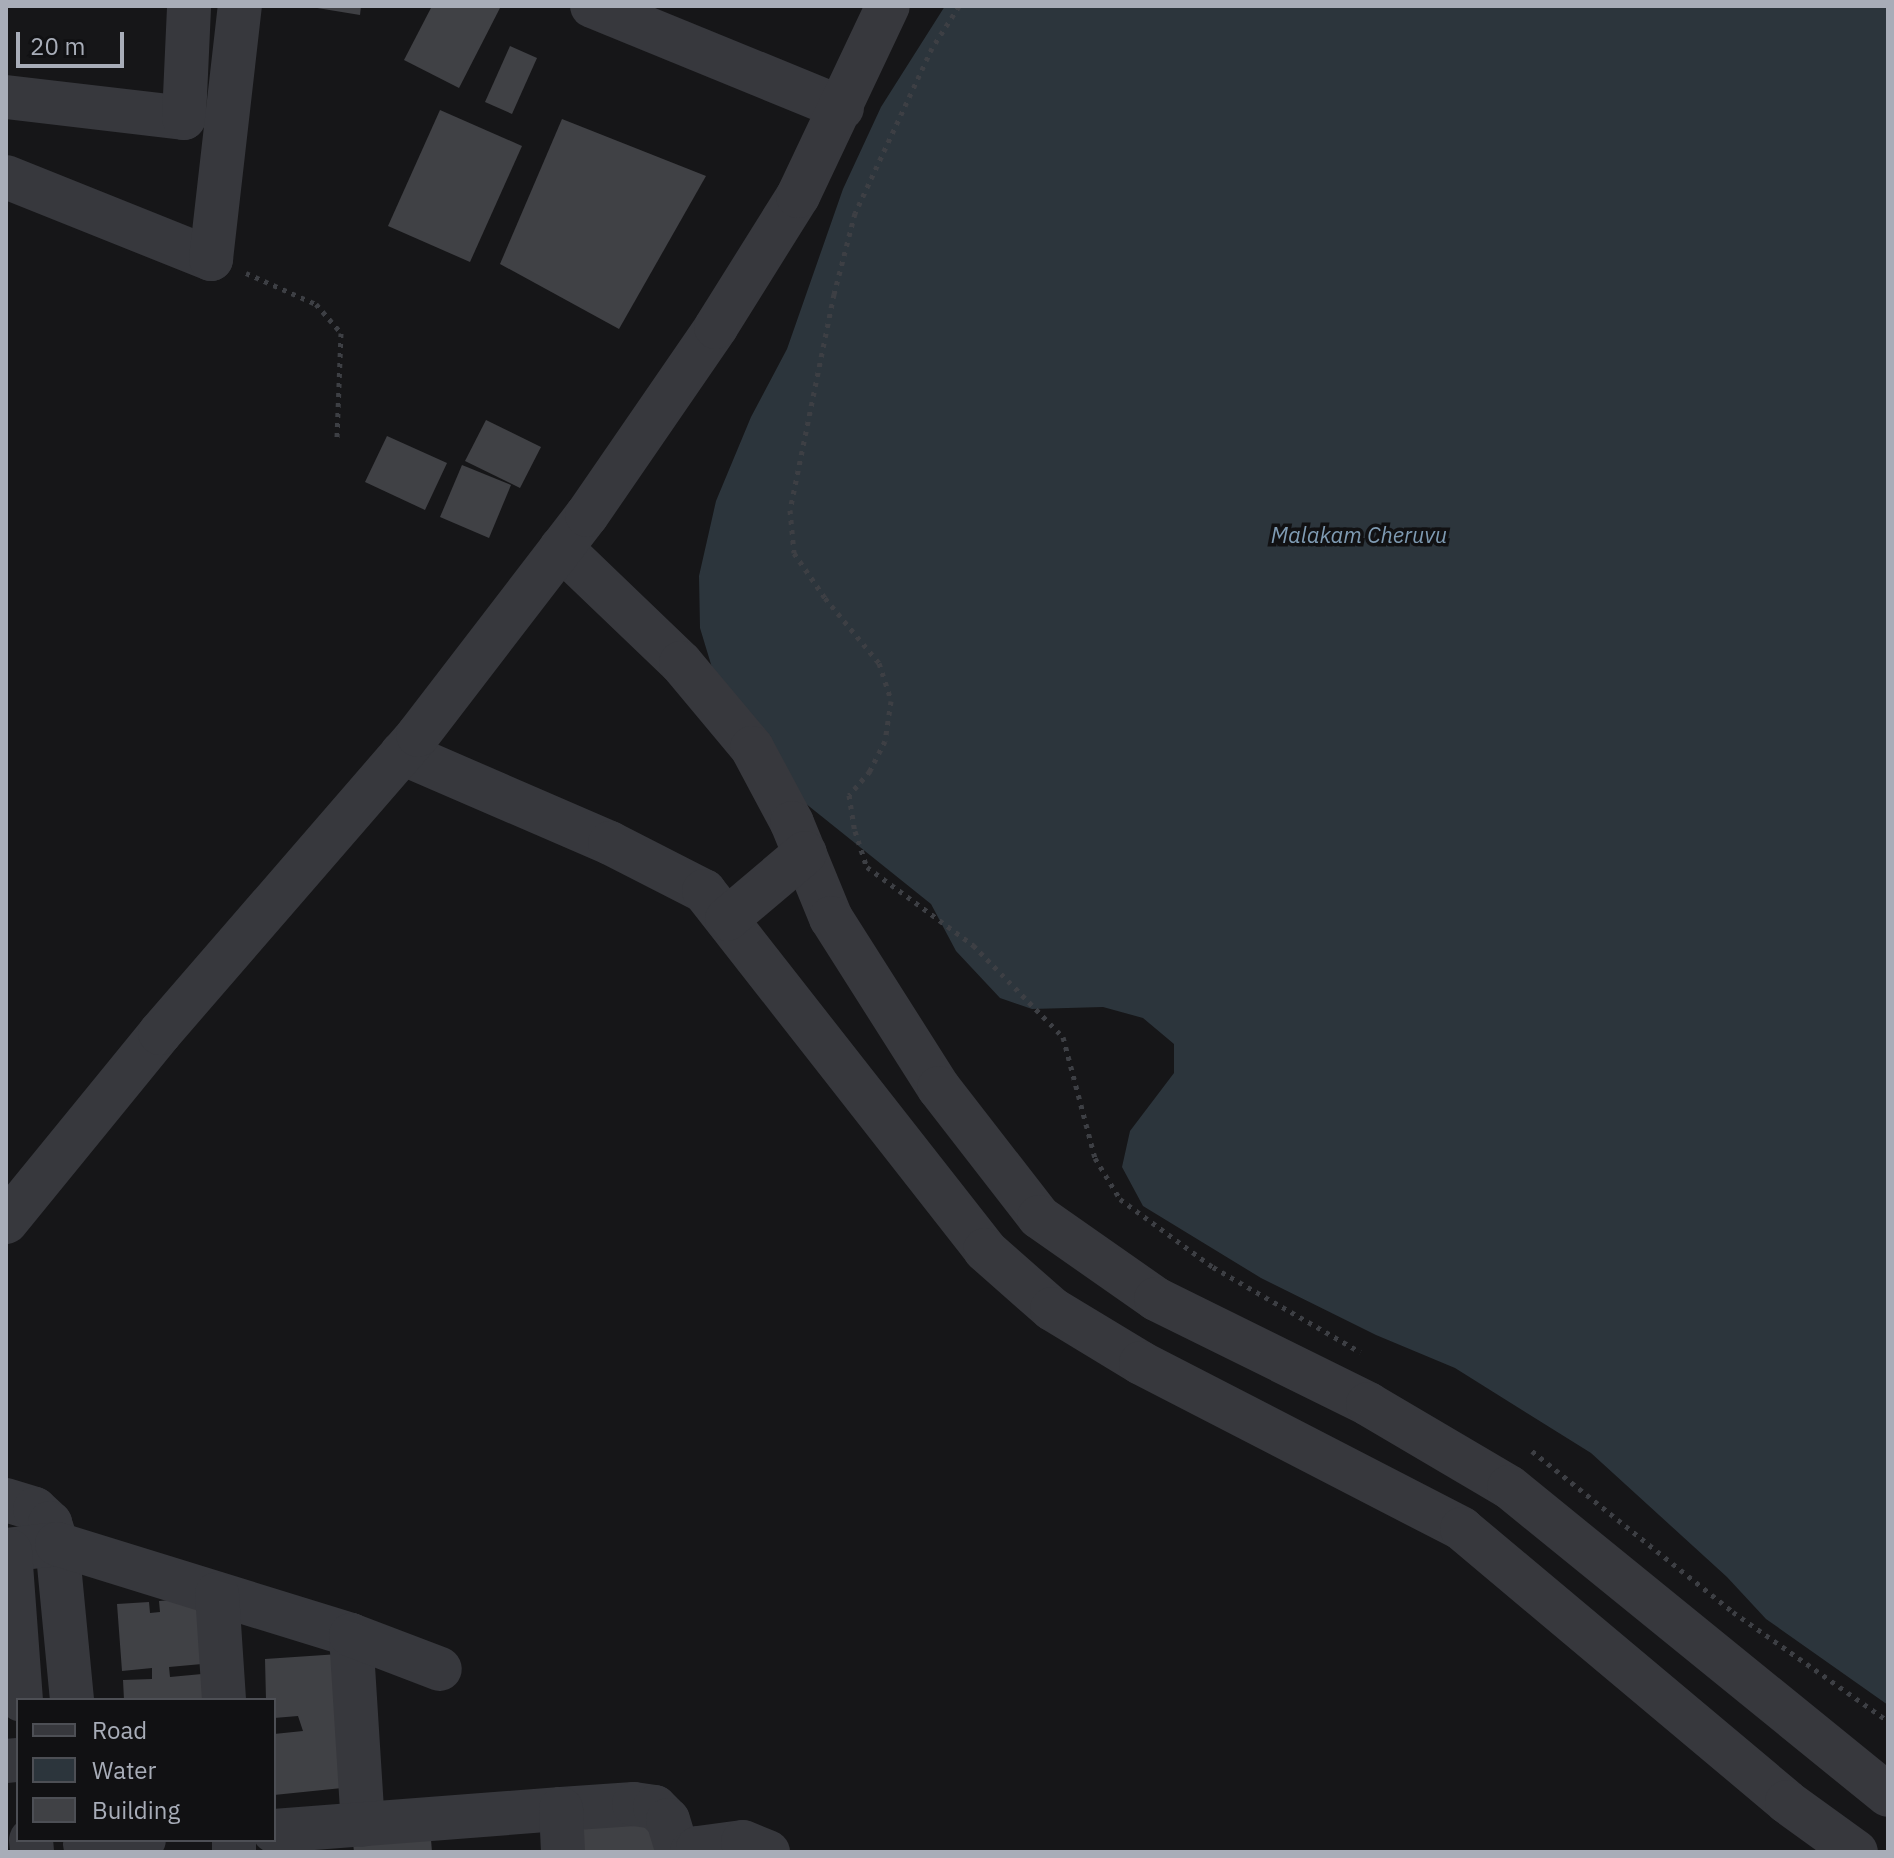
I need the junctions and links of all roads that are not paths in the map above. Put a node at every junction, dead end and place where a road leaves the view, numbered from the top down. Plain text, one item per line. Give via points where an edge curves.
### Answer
1 (189, 6) edge
2 (240, 6) edge
3 (592, 6) edge
4 (888, 6) edge
5 (6, 97) edge
6 (842, 108) junction
7 (6, 177) edge
8 (561, 548) junction
9 (402, 753) junction
10 (805, 853) junction
11 (727, 919) junction
12 (1039, 1217) junction
13 (6, 1222) edge
14 (985, 1250) junction
15 (6, 1500) edge
16 (57, 1544) junction
17 (8, 1550) edge
18 (217, 1594) junction
19 (351, 1635) junction
20 (440, 1669) dead end
21 (21, 1698) edge
22 (72, 1698) edge
23 (224, 1698) edge
24 (1888, 1795) edge
25 (561, 1809) junction
26 (276, 1831) edge
27 (346, 1834) edge
28 (448, 1836) edge
29 (120, 1842) edge
30 (85, 1845) edge
31 (563, 1852) edge
32 (678, 1852) edge
33 (692, 1852) edge
34 (768, 1852) edge
35 (1856, 1852) edge

1 - 5 street via 184,118
2 - 7 street via 211,259
3 - 6 street
4 - 6 street
6 - 8 street via 798,196 716,327
8 - 9 street
8 - 10 street via 681,663 752,748
9 - 11 street via 678,877 704,891
9 - 13 street via 160,1033
10 - 11 street
10 - 12 street via 831,918 939,1088
11 - 14 street
12 - 14 street
12 - 24 street via 1156,1299 1368,1404 1509,1487
14 - 35 street via 1052,1309 1141,1363 1462,1529 1787,1802
15 - 16 street via 35,1509 50,1523
16 - 17 street
16 - 18 street
16 - 22 street
17 - 21 street
18 - 19 street
18 - 23 street
19 - 20 street
19 - 27 street
25 - 28 street
25 - 31 street
25 - 32 street via 655,1807 668,1820
26 - 27 street
27 - 28 street
29 - 30 street
33 - 34 street via 743,1842

